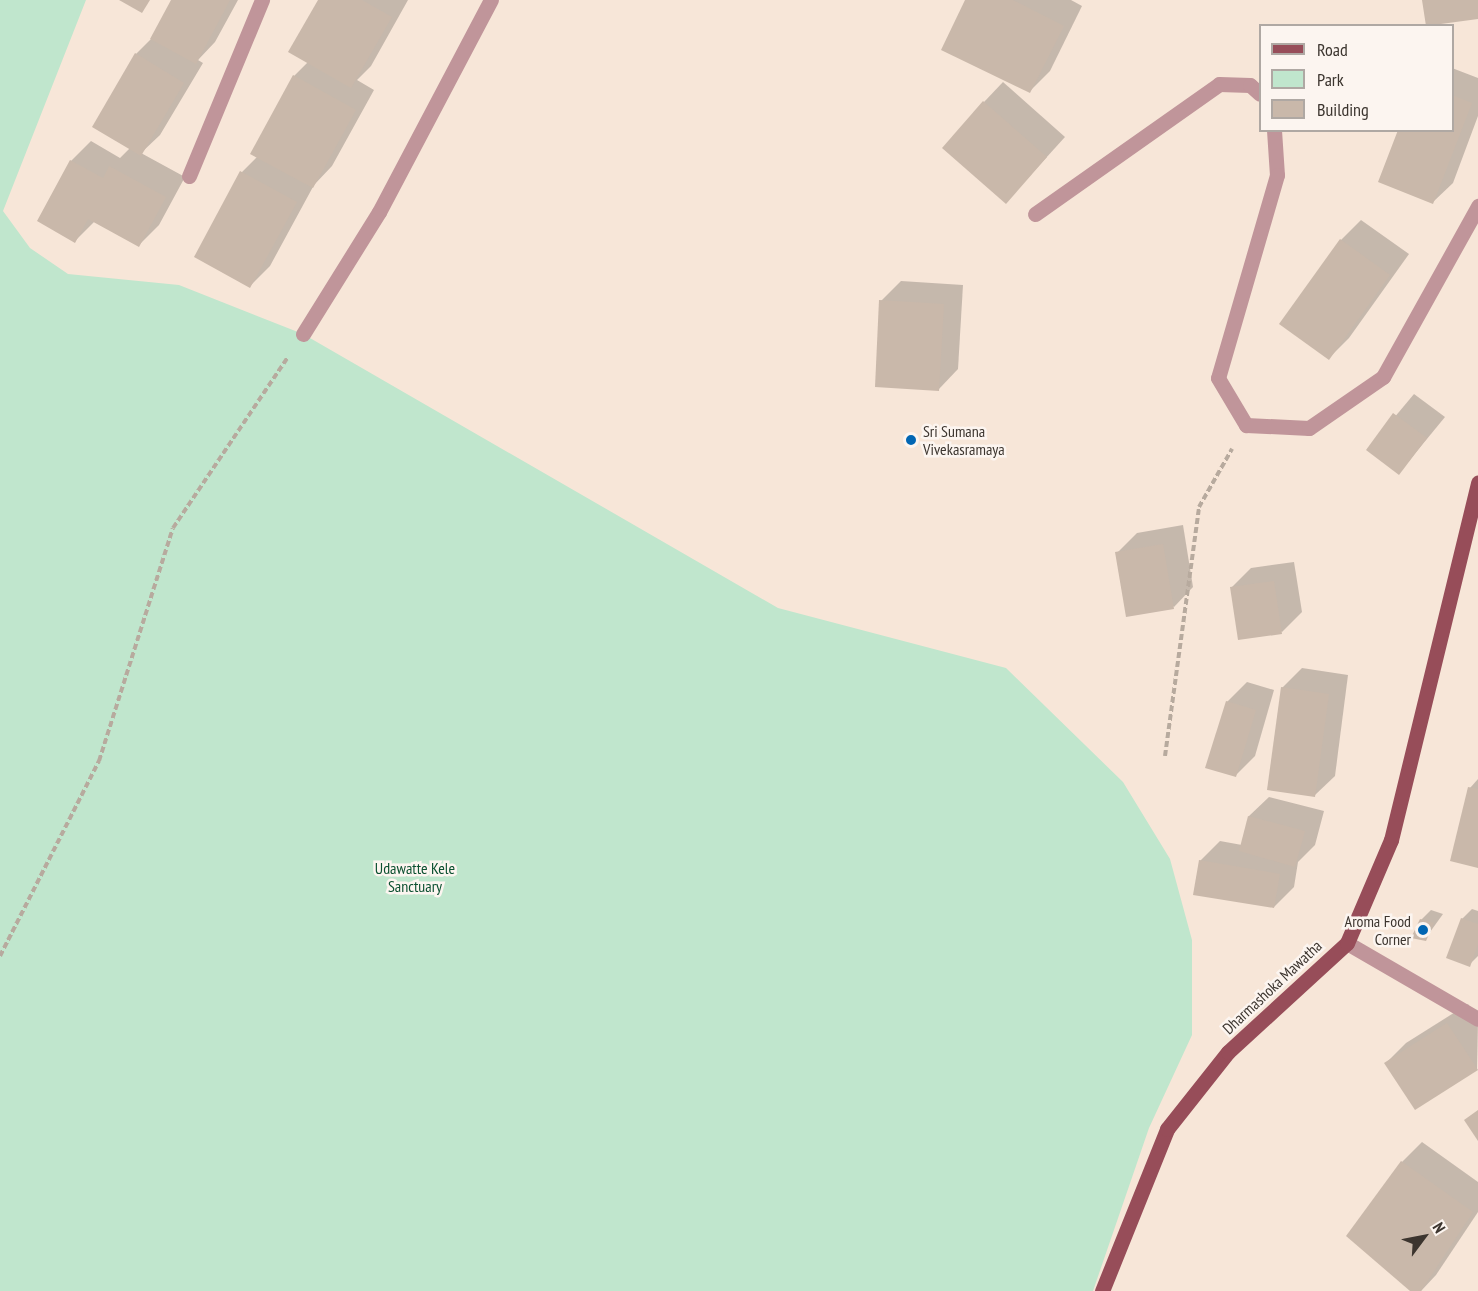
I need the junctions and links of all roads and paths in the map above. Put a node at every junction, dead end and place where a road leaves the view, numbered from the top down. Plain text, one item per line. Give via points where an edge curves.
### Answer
1 (262, 0) edge
2 (491, 0) edge
3 (1259, 93) edge
4 (1274, 132) edge
5 (189, 176) dead end
6 (1478, 206) edge
7 (1035, 214) dead end
8 (303, 334) joint
9 (1246, 425) junction
10 (1478, 482) edge
11 (1165, 756) dead end
12 (1347, 943) junction
13 (0, 956) edge
14 (1478, 1019) edge
15 (1102, 1291) edge

1 - 5 street
2 - 8 street via 379,212
3 - 7 street via 1250,85 1219,84
4 - 9 street via 1277,175 1218,378
6 - 9 street via 1383,377 1309,428
8 - 13 path via 173,528 99,761
9 - 11 path via 1199,507
10 - 12 main road, Dharmashoka Mawatha via 1392,840
12 - 14 street
12 - 15 main road, Dharmashoka Mawatha via 1228,1052 1167,1129

